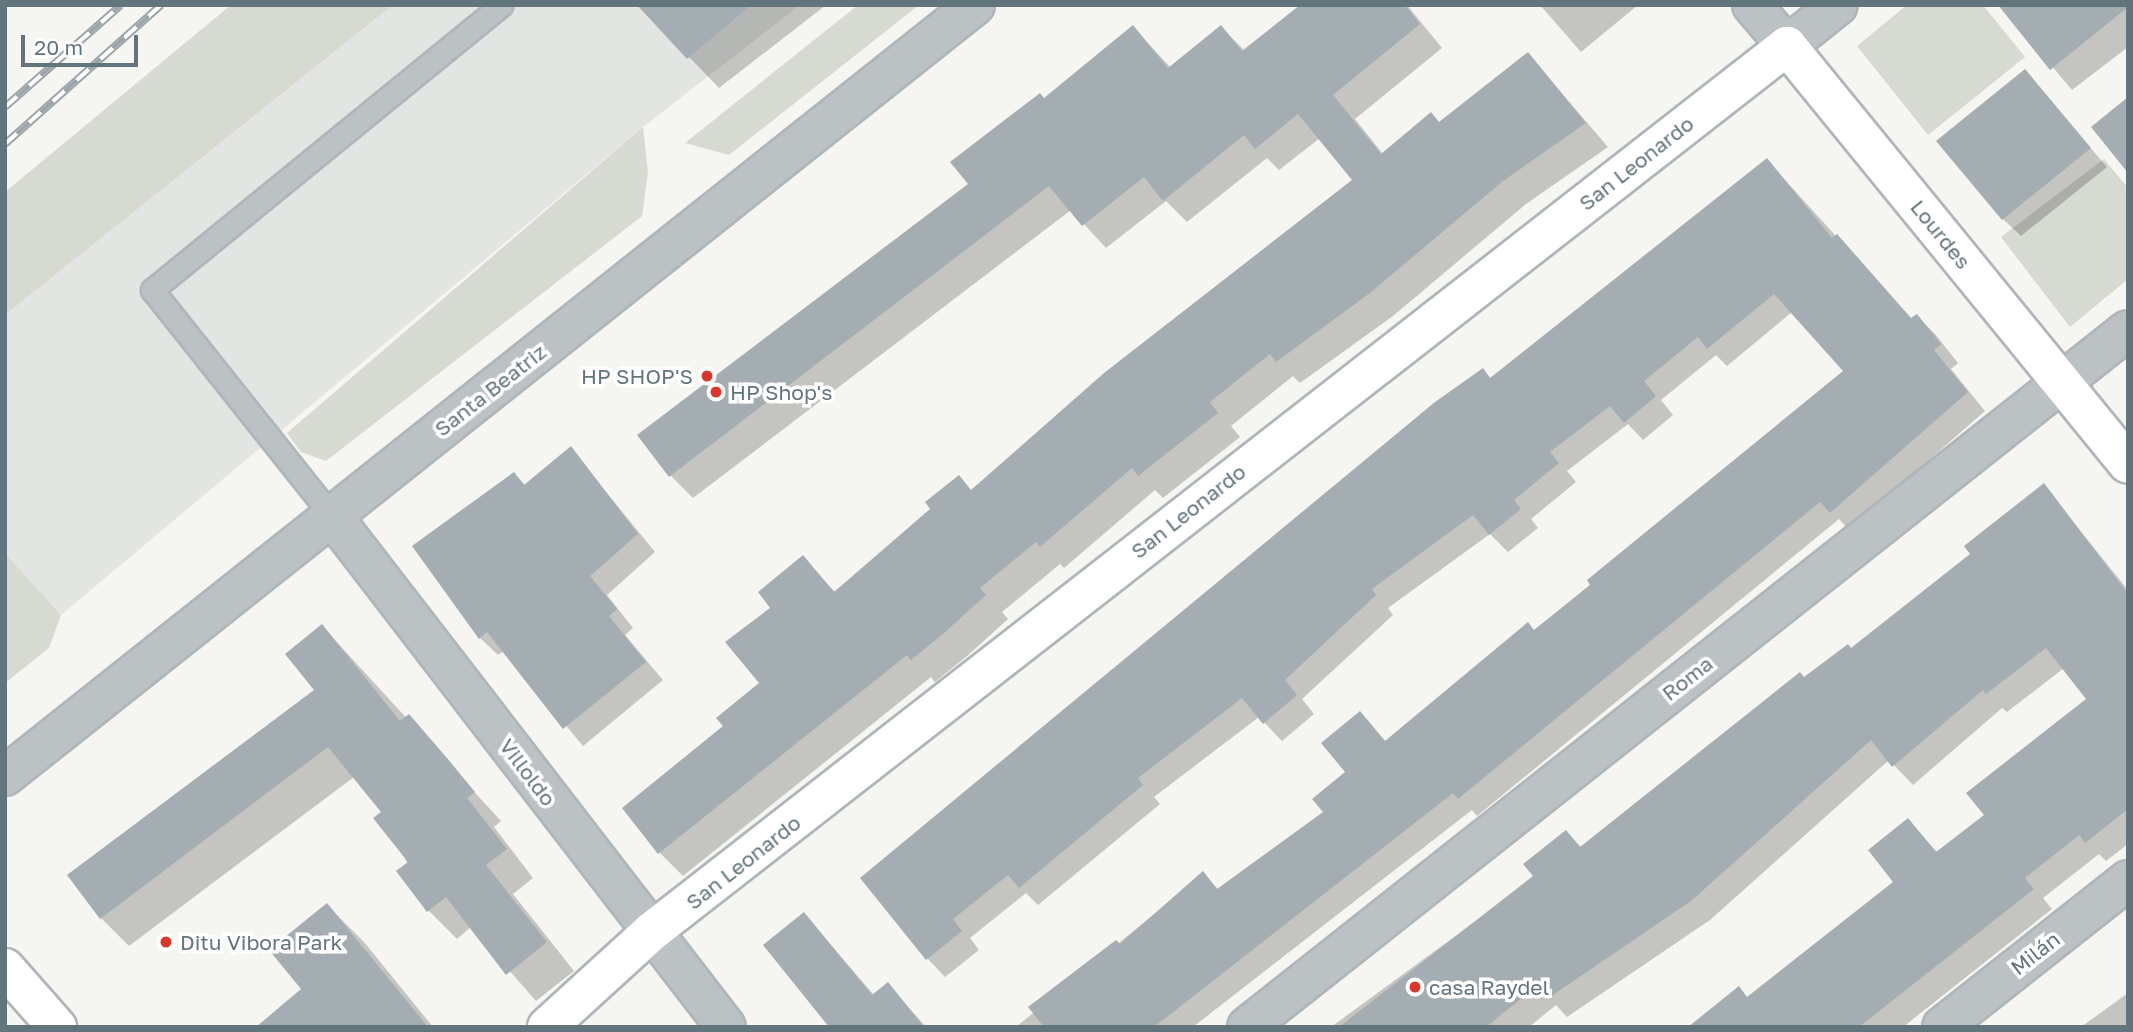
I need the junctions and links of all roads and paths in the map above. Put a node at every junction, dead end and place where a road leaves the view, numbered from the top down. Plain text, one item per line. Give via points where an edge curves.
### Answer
1 (502, 5) edge
2 (975, 5) edge
3 (1752, 5) edge
4 (1838, 5) edge
5 (1787, 46) junction
6 (2128, 330) edge
7 (2062, 381) junction
8 (2128, 464) edge
9 (332, 516) junction
10 (5, 776) edge
11 (2128, 880) edge
12 (651, 932) junction
13 (5, 968) edge
14 (57, 1027) edge
15 (547, 1027) edge
16 (726, 1027) edge
17 (1247, 1027) edge
18 (1942, 1027) edge

1 - 9 lane via 152,290
2 - 9 street, Santa Beatriz
3 - 5 street, Lourdes
4 - 5 street, San Leonardo
5 - 7 street, Lourdes
5 - 12 street, San Leonardo
6 - 7 street, Roma
7 - 8 street, Lourdes
7 - 17 street, Roma
9 - 10 street, Santa Beatriz
9 - 12 street, Villoldo
11 - 18 street, Milán
12 - 15 street, San Leonardo
12 - 16 street, Villoldo
13 - 14 street

